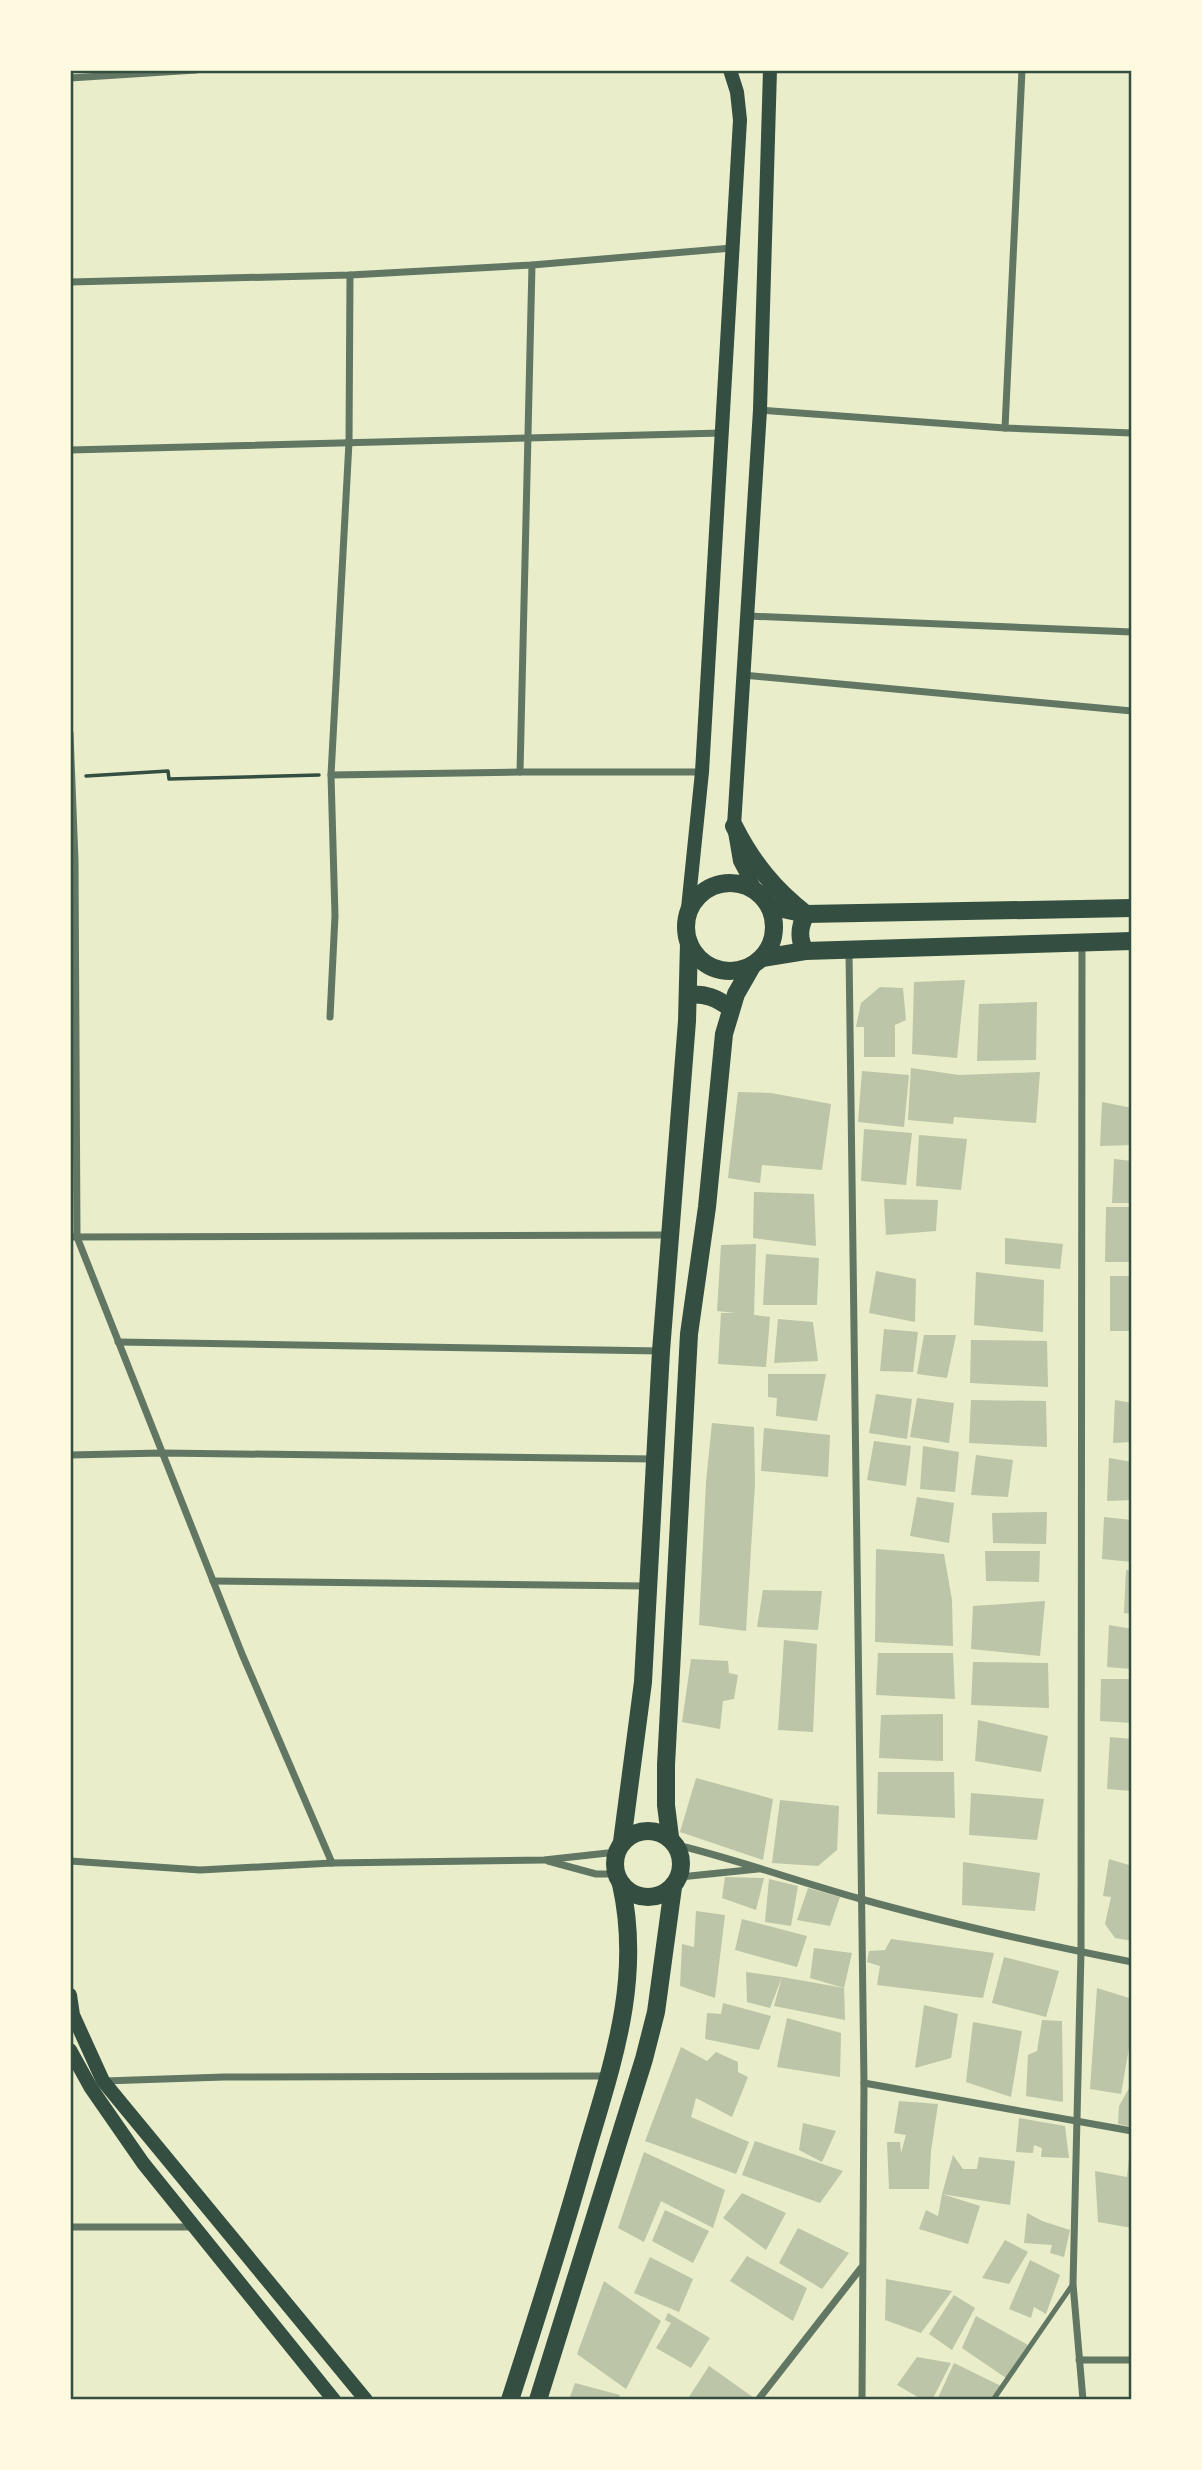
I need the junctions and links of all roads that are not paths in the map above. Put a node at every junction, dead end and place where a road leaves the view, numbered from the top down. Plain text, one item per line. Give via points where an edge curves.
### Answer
1 (196, 70) edge
2 (730, 70) edge
3 (771, 70) edge
4 (1022, 70) edge
5 (70, 78) edge
6 (733, 248) junction
7 (532, 265) junction
8 (350, 275) junction
9 (70, 282) edge
10 (760, 410) junction
11 (1005, 428) junction
12 (722, 433) junction
13 (1132, 433) edge
14 (529, 437) junction
15 (349, 442) junction
16 (70, 450) edge
17 (748, 616) junction
18 (1132, 632) edge
19 (743, 675) junction
20 (1132, 711) edge
21 (70, 733) edge
22 (520, 772) junction
23 (702, 772) junction
24 (331, 775) junction
25 (734, 826) junction
26 (756, 891) junction
27 (769, 905) junction
28 (1132, 908) edge
29 (806, 914) junction
30 (687, 918) junction
31 (1082, 941) junction
32 (1132, 941) edge
33 (689, 943) junction
34 (849, 949) junction
35 (806, 951) junction
36 (757, 962) junction
37 (688, 995) junction
38 (730, 1008) junction
39 (330, 1017) dead end
40 (670, 1235) junction
41 (74, 1237) edge
42 (118, 1342) junction
43 (662, 1351) junction
44 (162, 1453) junction
45 (70, 1455) edge
46 (656, 1459) junction
47 (213, 1581) junction
48 (649, 1586) junction
49 (673, 1841) junction
50 (620, 1847) junction
51 (544, 1860) junction
52 (70, 1861) edge
53 (332, 1863) junction
54 (762, 1869) junction
55 (619, 1879) junction
56 (676, 1882) junction
57 (862, 1899) junction
58 (1081, 1952) junction
59 (1132, 1962) edge
60 (70, 1995) edge
61 (70, 2050) edge
62 (608, 2076) junction
63 (103, 2081) junction
64 (864, 2083) junction
65 (1076, 2120) junction
66 (1132, 2131) edge
67 (70, 2227) edge
68 (193, 2227) junction
69 (861, 2267) junction
70 (1073, 2284) junction
71 (1079, 2360) junction
72 (1132, 2360) edge
73 (334, 2400) edge
74 (366, 2400) edge
75 (510, 2400) edge
76 (538, 2400) edge
77 (758, 2400) edge
78 (862, 2400) edge
79 (993, 2400) edge
80 (1083, 2400) edge

1 - 5 street
2 - 6 main road via 740,120
3 - 10 main road
4 - 11 street
6 - 7 street
6 - 12 main road
7 - 8 street
7 - 14 street
8 - 9 street
8 - 15 street
10 - 11 street
10 - 17 main road
11 - 13 street
12 - 14 street
12 - 23 main road
14 - 15 street
14 - 22 street
15 - 16 street
15 - 24 street
17 - 18 street
17 - 19 main road
19 - 20 street
19 - 25 main road
21 - 41 street via 76,887
22 - 23 street
22 - 24 street
23 - 30 main road
24 - 39 street via 335,916
25 - 26 main road via 740,861
25 - 29 main road via 763,874
26 - 27 main road
26 - 30 main road via 745,885 720,884 698,896
27 - 29 main road
27 - 36 main road via 773,939
28 - 29 main road
29 - 35 main road via 800,936
30 - 33 main road
31 - 32 main road
31 - 34 main road
31 - 58 street
33 - 36 main road via 695,954 715,969 740,971
33 - 37 main road
34 - 35 main road
34 - 57 street
35 - 36 main road
36 - 38 main road
37 - 38 main road via 706,995
37 - 40 main road
38 - 49 main road via 685,1388 666,1765 666,1805
40 - 41 street
40 - 43 main road
41 - 42 street
42 - 43 street
42 - 44 street
43 - 46 main road
44 - 45 street
44 - 46 street
44 - 47 street
46 - 48 main road
47 - 48 street
47 - 53 street
48 - 50 main road via 643,1682
49 - 50 main road via 660,1832 640,1831
49 - 54 street
49 - 56 main road via 682,1866
50 - 51 street
50 - 55 main road via 615,1862
51 - 53 street
51 - 55 street
52 - 53 street via 200,1870
54 - 56 street
54 - 57 street
55 - 56 main road via 630,1892 652,1897 664,1894
55 - 62 main road via 628,1916 630,1961
56 - 76 main road via 644,2059
57 - 58 street
57 - 64 street
58 - 59 street
58 - 65 street
60 - 63 main road via 73,2015
61 - 68 main road via 90,2088
62 - 63 street
62 - 75 main road
63 - 74 main road
64 - 65 street
64 - 69 street
65 - 66 street
65 - 70 street
67 - 68 street
68 - 73 main road
69 - 77 street
69 - 78 street
70 - 71 street
70 - 79 lane
71 - 72 street
71 - 80 street

